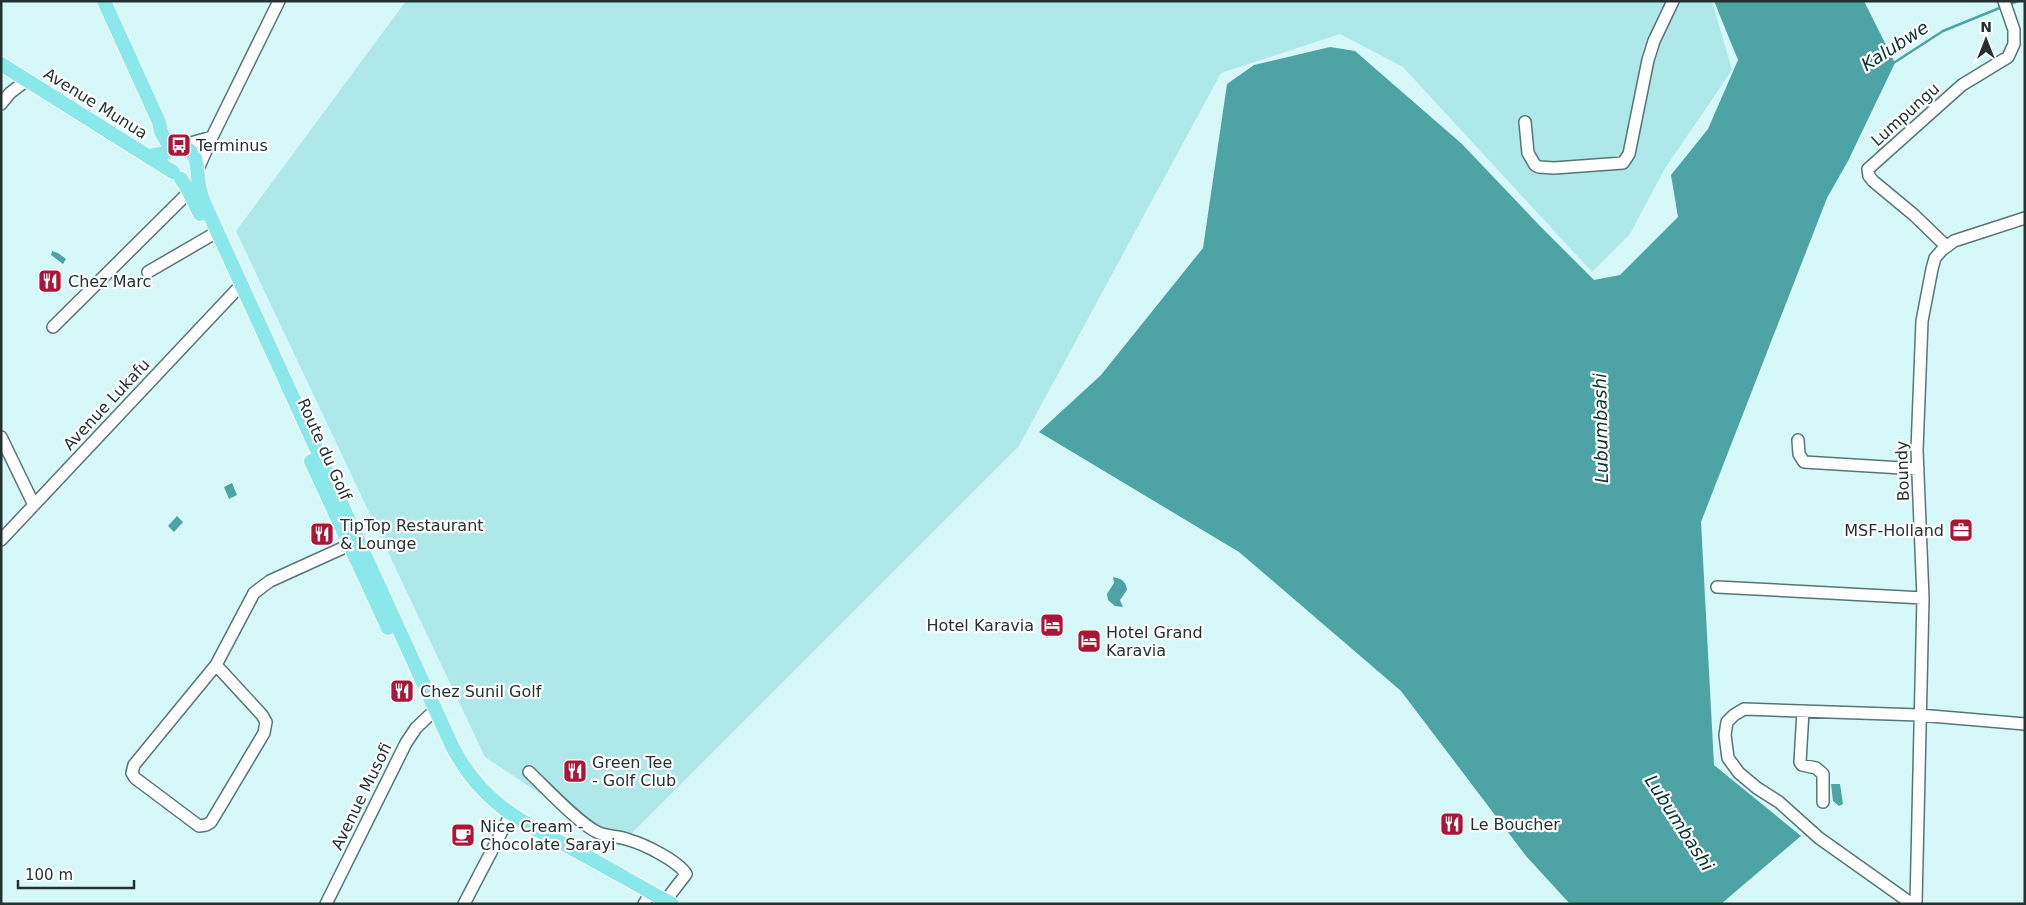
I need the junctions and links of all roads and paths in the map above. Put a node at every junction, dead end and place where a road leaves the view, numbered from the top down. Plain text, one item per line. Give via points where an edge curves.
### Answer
1 (104, 1) edge
2 (279, 1) edge
3 (1674, 1) edge
4 (2006, 4) edge
5 (1, 64) edge
6 (27, 80) junction
7 (1, 104) edge
8 (1525, 122) dead end
9 (212, 137) junction
10 (175, 148) junction
11 (149, 156) junction
12 (198, 171) junction
13 (176, 175) junction
14 (189, 192) junction
15 (2025, 218) edge
16 (210, 236) junction
17 (1946, 246) junction
18 (148, 272) dead end
19 (238, 287) junction
20 (53, 327) dead end
21 (1, 438) edge
22 (1798, 440) dead end
23 (1918, 469) junction
24 (34, 505) junction
25 (1, 540) edge
26 (353, 544) junction
27 (1717, 587) dead end
28 (1923, 598) junction
29 (216, 665) junction
30 (1803, 711) junction
31 (432, 713) junction
32 (1919, 715) junction
33 (2025, 724) edge
34 (529, 772) dead end
35 (1823, 802) dead end
36 (509, 818) junction
37 (657, 901) edge
38 (326, 904) edge
39 (464, 904) edge
40 (1914, 904) edge

1 - 10 main road via 160,122 161,132
2 - 9 street
3 - 8 street via 1648,60 1628,154 1623,163 1539,167 1528,153
4 - 17 street, Lumpungu via 2014,30 2014,44 2008,57 1962,85 1868,169 1873,181
5 - 6 main road, Avenue Munua
6 - 7 street
6 - 11 main road, Avenue Munua
9 - 10 street
9 - 12 street
10 - 11 main road
10 - 12 main road via 192,153
10 - 13 main road via 168,161
11 - 13 main road, Avenue Munua
12 - 13 main road via 190,180
12 - 19 main road via 206,207
13 - 14 main road, Route du Golf
14 - 16 main road, Route du Golf
14 - 20 street
15 - 17 street
16 - 18 street
16 - 19 main road, Route du Golf
17 - 23 street, Boundy via 1938,254 1932,269 1922,321
19 - 24 street, Avenue Lukafu
19 - 26 main road, Route du Golf
21 - 24 street
22 - 23 street via 1799,454 1804,462
23 - 28 street, Boundy
24 - 25 street, Avenue Lukafu
26 - 29 street via 270,581 254,592
26 - 31 main road, Route du Golf
27 - 28 street
28 - 32 street, Boundy
29 - 29 street via 134,765 132,773 196,826 206,826 211,822 266,725 262,715
30 - 32 street
30 - 35 street via 1800,762 1823,774
30 - 40 street via 1744,709 1734,714 1727,722 1725,735 1730,761 1739,773 1779,802 1819,838
31 - 36 main road, Route du Golf via 445,751 461,780 478,798
31 - 38 street, Avenue Musofi via 406,743
32 - 33 street
32 - 40 street, Boundy
34 - 37 street via 590,828 606,836 629,839 683,870 686,874 683,878
36 - 37 main road, Route du Golf
36 - 39 street

